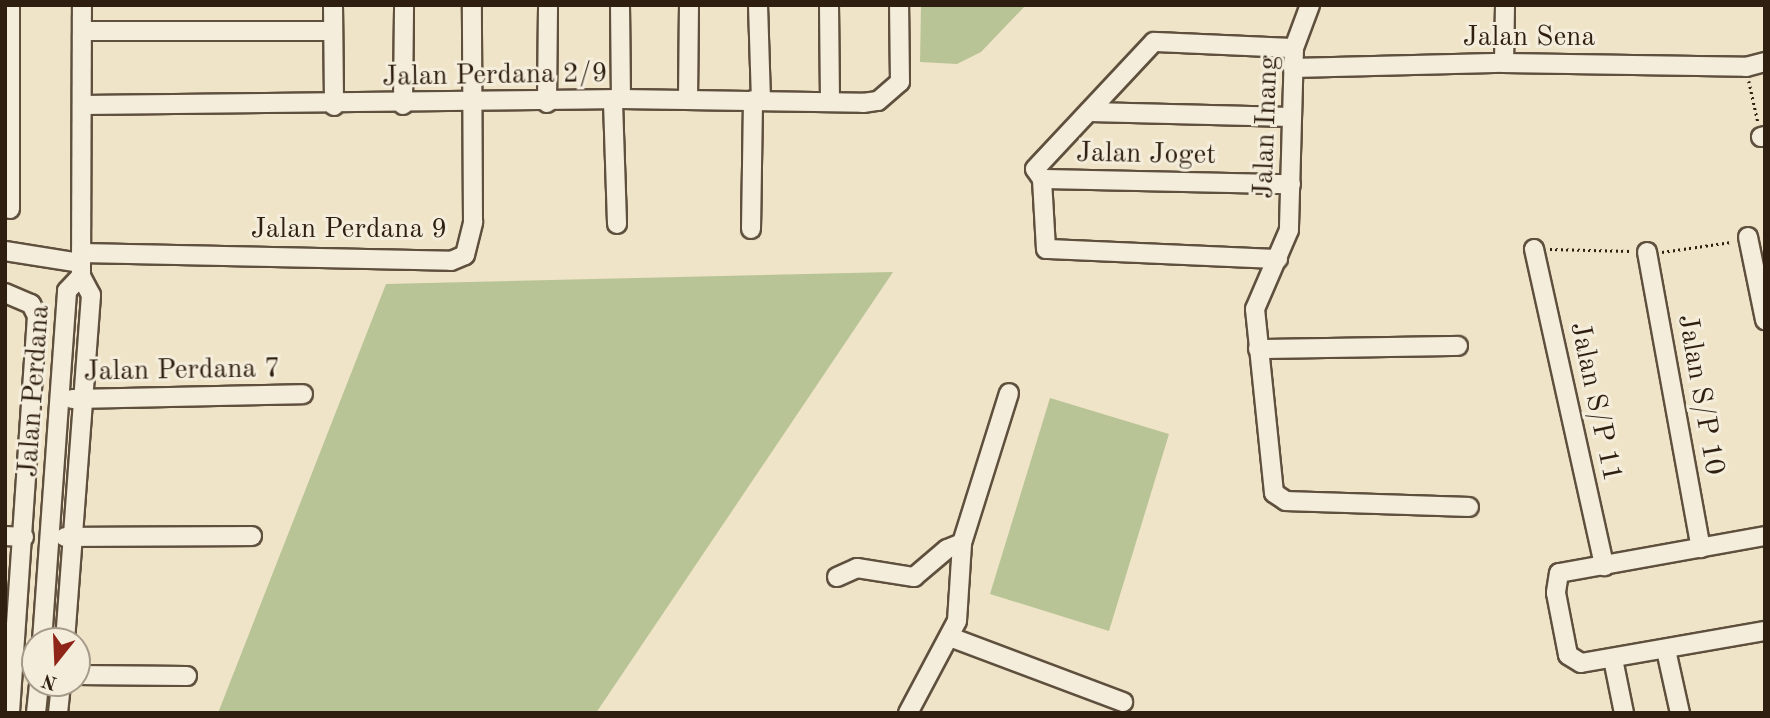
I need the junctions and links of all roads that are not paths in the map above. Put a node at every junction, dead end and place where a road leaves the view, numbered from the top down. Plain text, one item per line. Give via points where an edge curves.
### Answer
1 (10, 5) edge
2 (82, 5) edge
3 (333, 5) edge
4 (404, 5) edge
5 (472, 5) edge
6 (548, 5) edge
7 (620, 5) edge
8 (690, 5) edge
9 (758, 5) edge
10 (829, 5) edge
11 (899, 5) edge
12 (1310, 5) edge
13 (1505, 5) edge
14 (82, 31) junction
15 (333, 31) junction
16 (1294, 48) junction
17 (1765, 62) edge
18 (1504, 63) junction
19 (1293, 68) junction
20 (688, 100) junction
21 (757, 100) junction
22 (617, 101) junction
23 (830, 102) junction
24 (547, 103) junction
25 (403, 104) junction
26 (470, 104) junction
27 (83, 105) junction
28 (334, 106) junction
29 (1089, 112) junction
30 (1292, 117) junction
31 (1042, 179) junction
32 (1291, 184) junction
33 (10, 209) dead end
34 (617, 224) dead end
35 (751, 229) dead end
36 (1748, 237) dead end
37 (1534, 249) dead end
38 (5, 251) edge
39 (1647, 252) dead end
40 (1280, 256) junction
41 (81, 264) junction
42 (5, 293) edge
43 (1765, 320) edge
44 (1458, 346) dead end
45 (1258, 349) junction
46 (1009, 393) dead end
47 (303, 394) dead end
48 (84, 399) junction
49 (62, 400) junction
50 (1469, 507) dead end
51 (5, 536) edge
52 (252, 536) dead end
53 (1765, 536) edge
54 (24, 537) junction
55 (51, 537) junction
56 (76, 537) junction
57 (962, 543) junction
58 (1701, 548) junction
59 (1604, 566) junction
60 (837, 576) dead end
61 (43, 627) edge
62 (66, 627) edge
63 (1765, 631) edge
64 (950, 637) junction
65 (1667, 650) junction
66 (1613, 659) junction
67 (91, 675) edge
68 (187, 676) dead end
69 (1123, 702) dead end
70 (10, 713) edge
71 (908, 713) edge
72 (1624, 713) edge
73 (1680, 713) edge

1 - 33 street
2 - 14 street, Jalan Perdana
3 - 15 street
4 - 25 street
5 - 26 street, Jalan Perdana 9
6 - 24 street
7 - 22 street
8 - 20 street
9 - 21 street
10 - 23 street
11 - 23 street, Jalan Perdana 2/9 via 900,82 878,101
12 - 16 street, Jalan Inang
13 - 18 street
14 - 15 street
14 - 27 street, Jalan Perdana
15 - 28 street
16 - 19 street, Jalan Inang
16 - 29 street via 1154,42
17 - 18 street, Jalan Sena via 1746,67
18 - 19 street, Jalan Sena
19 - 30 street, Jalan Inang
20 - 21 street, Jalan Perdana 2/9
20 - 22 street, Jalan Perdana 2/9
21 - 23 street, Jalan Perdana 2/9
21 - 35 street
22 - 24 street, Jalan Perdana 2/9
22 - 34 street
24 - 26 street, Jalan Perdana 2/9
25 - 26 street, Jalan Perdana 2/9
25 - 28 street, Jalan Perdana 2/9
26 - 41 street, Jalan Perdana 9 via 471,241 465,255 451,261
27 - 28 street, Jalan Perdana 2/9
27 - 41 street, Jalan Perdana
29 - 30 street
29 - 31 street via 1046,153 1035,169
30 - 32 street, Jalan Inang
31 - 32 street, Jalan Joget
31 - 40 street via 1046,249
32 - 40 street, Jalan Inang via 1289,230
36 - 43 street
37 - 59 street, Jalan S/P 11
38 - 41 street, Jalan Perdana 9
39 - 58 street, Jalan S/P 10
40 - 45 street, Jalan Inang via 1255,309
41 - 48 street, Jalan Perdana via 91,295
41 - 49 street, Jalan Perdana via 67,291
42 - 54 street via 31,304 37,316
44 - 45 street
45 - 50 street, Jalan Inang via 1274,493 1286,501
46 - 57 street
47 - 48 street, Jalan Perdana 7
48 - 49 street, Jalan Perdana 7
48 - 56 street, Jalan Perdana
49 - 55 street, Jalan Perdana
51 - 54 street
52 - 56 street
53 - 58 street
54 - 70 street
55 - 56 street
55 - 61 street, Jalan Perdana
56 - 62 street, Jalan Perdana
57 - 60 street via 947,549 914,578 857,568
57 - 64 street via 957,621
58 - 59 street
59 - 66 street via 1559,573 1558,617 1568,655 1581,663
63 - 65 street
64 - 69 street
64 - 71 street
65 - 66 street
65 - 73 street
66 - 72 street
67 - 68 street

